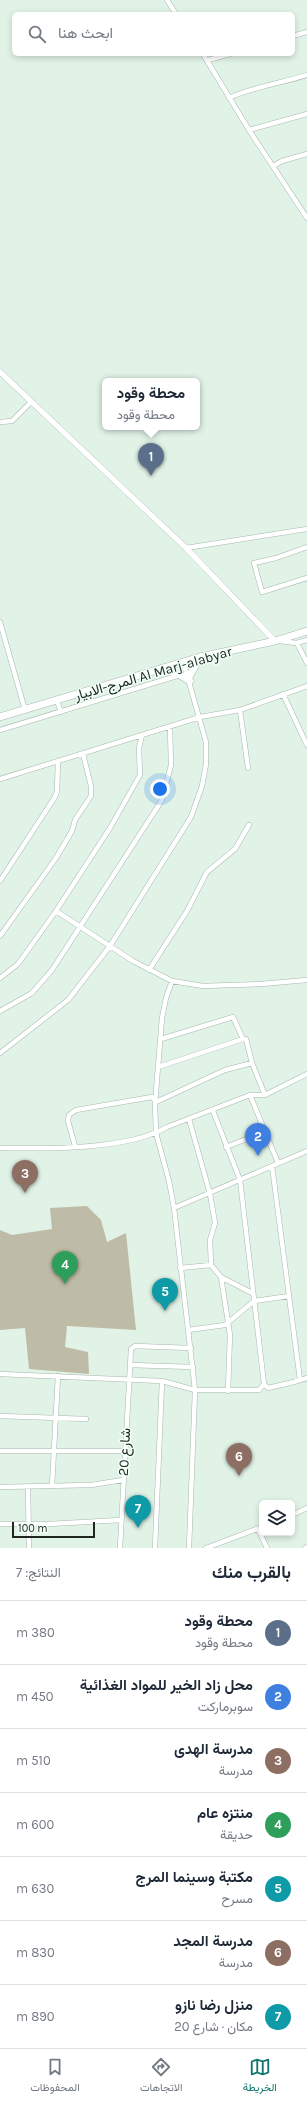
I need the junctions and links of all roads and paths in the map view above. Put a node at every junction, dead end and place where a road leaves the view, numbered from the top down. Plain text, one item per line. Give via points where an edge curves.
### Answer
1 (166, 0) edge
2 (175, 12) edge
3 (307, 32) edge
4 (295, 35) edge
5 (205, 56) edge
6 (223, 56) edge
7 (208, 60) junction
8 (307, 75) edge
9 (229, 98) junction
10 (307, 114) edge
11 (249, 130) junction
12 (307, 154) edge
13 (273, 166) junction
14 (307, 218) edge
15 (0, 372) edge
16 (32, 401) junction
17 (0, 422) edge
18 (307, 529) edge
19 (307, 547) edge
20 (186, 548) junction
21 (307, 578) edge
22 (0, 622) edge
23 (307, 631) edge
24 (307, 640) edge
25 (276, 641) junction
26 (297, 643) junction
27 (200, 657) junction
28 (183, 661) junction
29 (307, 663) edge
30 (162, 668) junction
31 (180, 674) junction
32 (189, 679) junction
33 (307, 686) edge
34 (283, 694) junction
35 (57, 701) junction
36 (25, 710) junction
37 (240, 710) junction
38 (61, 712) junction
39 (0, 717) edge
40 (200, 717) junction
41 (170, 727) junction
42 (0, 730) edge
43 (142, 736) junction
44 (307, 745) edge
45 (83, 754) junction
46 (58, 761) junction
47 (248, 768) dead end
48 (0, 779) edge
49 (249, 825) dead end
50 (0, 881) edge
51 (56, 911) junction
52 (80, 926) junction
53 (0, 936) edge
54 (110, 946) junction
55 (149, 970) junction
56 (0, 978) edge
57 (307, 980) edge
58 (172, 981) junction
59 (0, 1011) edge
60 (161, 1039) junction
61 (243, 1039) junction
62 (0, 1052) edge
63 (252, 1063) junction
64 (158, 1067) junction
65 (307, 1074) edge
66 (250, 1095) junction
67 (266, 1095) junction
68 (156, 1102) junction
69 (213, 1111) junction
70 (189, 1119) junction
71 (267, 1131) junction
72 (156, 1133) junction
73 (74, 1146) junction
74 (226, 1147) junction
75 (0, 1148) edge
76 (307, 1151) edge
77 (278, 1163) junction
78 (272, 1166) junction
79 (240, 1180) junction
80 (210, 1194) junction
81 (174, 1208) junction
82 (211, 1264) junction
83 (180, 1268) junction
84 (221, 1277) junction
85 (252, 1293) junction
86 (288, 1296) junction
87 (254, 1301) junction
88 (228, 1323) junction
89 (188, 1330) junction
90 (191, 1348) junction
91 (130, 1365) junction
92 (193, 1367) junction
93 (0, 1374) edge
94 (58, 1376) junction
95 (307, 1378) edge
96 (129, 1380) junction
97 (300, 1380) junction
98 (162, 1381) junction
99 (264, 1384) junction
100 (195, 1390) junction
101 (228, 1391) junction
102 (0, 1416) edge
103 (55, 1418) junction
104 (86, 1419) dead end
105 (0, 1451) edge
106 (124, 1451) junction
107 (54, 1452) junction
108 (123, 1480) junction
109 (28, 1486) junction
110 (52, 1486) junction
111 (0, 1487) edge
112 (307, 1508) edge
113 (295, 1513) edge
114 (121, 1520) junction
115 (0, 1524) edge
116 (29, 1524) junction
117 (259, 1528) edge
118 (263, 1536) edge
119 (29, 1548) edge
120 (120, 1548) edge
121 (155, 1548) edge
122 (189, 1548) edge
123 (206, 1548) edge
124 (267, 1548) edge

1 - 2 street
3 - 4 street
5 - 7 street
6 - 7 street
7 - 9 street
8 - 9 street
9 - 11 street
10 - 11 street
11 - 13 street
12 - 13 street
13 - 14 street
15 - 16 street
16 - 17 street via 12,421
16 - 20 street
18 - 20 street
19 - 21 street via 254,564 262,592
20 - 25 street
22 - 36 street
23 - 25 main road, المرج-الابيار Al Marj-alabyar
24 - 26 street
25 - 26 street
25 - 27 main road, المرج-الابيار Al Marj-alabyar
26 - 29 street
27 - 28 main road, المرج-الابيار Al Marj-alabyar
27 - 32 main road
28 - 30 main road, المرج-الابيار Al Marj-alabyar
28 - 32 street
30 - 31 main road
30 - 35 main road, المرج-الابيار Al Marj-alabyar
31 - 32 main road
31 - 38 street
32 - 40 street
33 - 34 street
34 - 37 street
34 - 44 street
35 - 36 main road, المرج-الابيار Al Marj-alabyar
35 - 38 street
36 - 39 main road, المرج-الابيار Al Marj-alabyar
37 - 40 street
37 - 47 street
38 - 42 street
40 - 41 street
40 - 54 street via 206,742 206,764 200,796 176,841
41 - 43 street
41 - 52 street via 171,765 162,800
43 - 45 street
43 - 51 street via 139,748 140,775 110,828
45 - 46 street
45 - 53 street via 91,796 75,820 73,830 56,858
46 - 48 street
46 - 50 street via 58,791 54,800
49 - 55 street via 235,849 207,872 187,911
51 - 52 street
51 - 56 street via 18,964
52 - 54 street
52 - 59 street via 37,989
54 - 55 street
54 - 62 street via 64,1004
55 - 58 street
57 - 58 street via 202,986
58 - 60 street via 166,998
60 - 61 street via 233,1017
60 - 64 street
61 - 63 street via 246,1039
61 - 64 street
63 - 67 street
63 - 68 street via 225,1070
64 - 68 street
65 - 67 street
66 - 67 street
66 - 69 street
66 - 71 street
68 - 72 street
68 - 73 street via 152,1097 76,1110 69,1115 68,1121
69 - 70 street
69 - 74 street
70 - 72 street
70 - 80 street
71 - 74 street
71 - 77 street
72 - 73 street via 119,1142
72 - 81 street
73 - 75 street
74 - 79 street
76 - 77 street
77 - 78 street
78 - 79 street
78 - 86 street
79 - 80 street
79 - 85 street
80 - 81 street
80 - 82 street via 215,1223 210,1240
81 - 83 street
82 - 83 street
82 - 84 street
83 - 89 street
84 - 85 street
84 - 88 street
85 - 87 street
86 - 87 street
86 - 97 street
87 - 88 street
87 - 99 street
88 - 89 street
88 - 101 street
89 - 90 street
90 - 91 street, شارع 20 via 134,1346 131,1349
90 - 92 street
91 - 92 street
91 - 96 street, شارع 20
92 - 100 street
93 - 94 street
94 - 96 street
94 - 103 street
95 - 97 street
96 - 98 street
96 - 106 street, شارع 20
97 - 99 street via 268,1388
98 - 100 street
98 - 121 street
99 - 101 street via 259,1390
100 - 101 street
100 - 122 street
102 - 103 street
103 - 104 street
103 - 107 street
105 - 107 street
106 - 107 street
106 - 108 street, شارع 20
107 - 110 street
108 - 110 street via 91,1485
108 - 114 street, شارع 20
109 - 110 street
109 - 111 street
109 - 116 street
112 - 113 street
114 - 116 street
114 - 120 street, شارع 20
115 - 116 street
116 - 119 street
117 - 123 street
118 - 124 street

